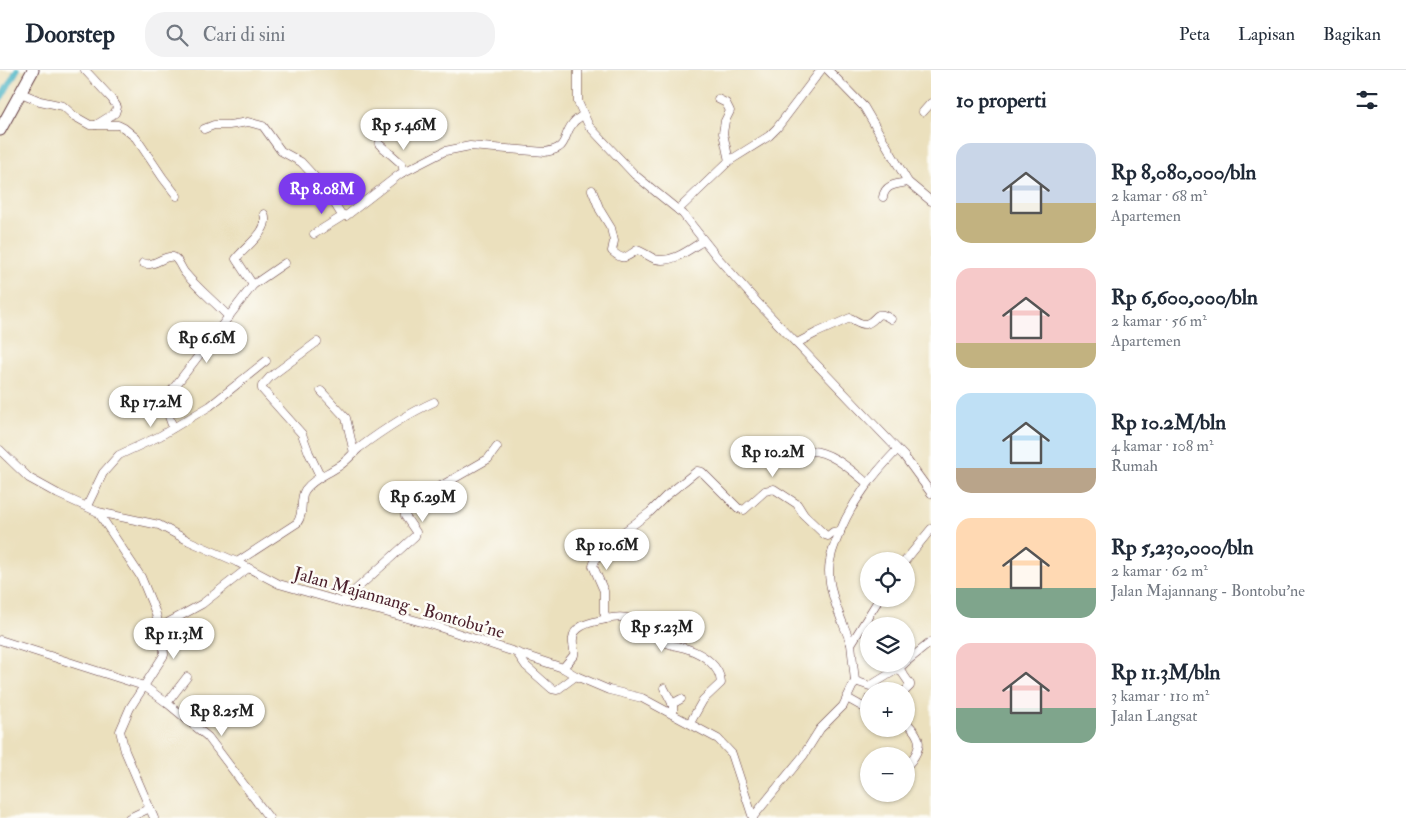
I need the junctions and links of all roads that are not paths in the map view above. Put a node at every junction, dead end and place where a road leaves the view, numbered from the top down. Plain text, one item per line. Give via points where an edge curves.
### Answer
1 (33, 70) edge
2 (85, 70) edge
3 (578, 70) edge
4 (821, 70) edge
5 (828, 70) edge
6 (21, 93) junction
7 (718, 99) dead end
8 (931, 103) edge
9 (923, 112) dead end
10 (583, 115) junction
11 (94, 126) junction
12 (204, 129) dead end
13 (0, 130) edge
14 (379, 144) dead end
15 (730, 161) junction
16 (404, 172) junction
17 (908, 182) junction
18 (592, 190) dead end
19 (177, 196) dead end
20 (883, 197) dead end
21 (931, 201) edge
22 (678, 210) junction
23 (264, 214) dead end
24 (343, 216) junction
25 (314, 234) dead end
26 (703, 240) junction
27 (143, 263) dead end
28 (284, 263) dead end
29 (253, 285) junction
30 (229, 317) junction
31 (891, 319) dead end
32 (317, 342) dead end
33 (797, 343) junction
34 (266, 360) dead end
35 (321, 391) dead end
36 (434, 402) dead end
37 (173, 428) junction
38 (497, 447) dead end
39 (0, 450) edge
40 (897, 450) junction
41 (354, 452) junction
42 (802, 457) dead end
43 (320, 476) junction
44 (867, 483) junction
45 (931, 493) edge
46 (87, 506) junction
47 (98, 512) junction
48 (931, 529) edge
49 (840, 533) junction
50 (912, 552) edge
51 (237, 562) junction
52 (248, 568) junction
53 (342, 602) junction
54 (874, 607) edge
55 (606, 619) junction
56 (160, 627) junction
57 (0, 640) edge
58 (931, 642) edge
59 (851, 644) junction
60 (517, 653) junction
61 (915, 655) edge
62 (563, 668) junction
63 (893, 672) edge
64 (576, 676) junction
65 (187, 677) dead end
66 (855, 682) junction
67 (879, 682) edge
68 (860, 684) edge
69 (144, 686) junction
70 (664, 688) dead end
71 (847, 698) junction
72 (681, 699) dead end
73 (167, 703) junction
74 (672, 704) junction
75 (860, 705) edge
76 (673, 714) junction
77 (690, 723) junction
78 (915, 732) edge
79 (915, 755) edge
80 (150, 808) junction
81 (129, 818) edge
82 (154, 818) edge
83 (269, 818) edge
84 (753, 818) edge

1 - 6 highway
2 - 11 street via 116,107 115,113
3 - 10 street via 578,102
4 - 15 street via 777,128
5 - 17 street via 864,107
6 - 11 street via 63,106
6 - 13 highway
7 - 15 street via 730,110 723,132
8 - 9 street
10 - 16 street via 572,125 563,144 552,151 470,146 444,151
10 - 22 street via 589,126 635,175
11 - 19 street via 118,125 130,132
12 - 24 street via 248,122 263,126 281,150 301,162 325,188
14 - 16 street via 402,164
15 - 22 street
16 - 24 street
17 - 20 street via 889,186
17 - 21 street
18 - 26 street via 611,228 612,251 622,258 637,250 656,259 670,258
22 - 26 street
23 - 29 street via 264,227 236,258
24 - 25 street
26 - 33 street
27 - 30 street via 149,265 172,257
28 - 29 street
29 - 30 street
30 - 37 street via 166,398 164,402
31 - 33 street via 878,314 866,324 861,324 850,318
32 - 43 street via 270,377 262,388 302,434
33 - 40 street
34 - 37 street via 217,402
35 - 41 street via 346,418
36 - 41 street via 403,418
37 - 46 street via 119,455 103,473
38 - 53 street via 488,460 434,490 405,511 415,536
39 - 46 street, Jalan Majannang - Bontobu'ne via 29,478
40 - 44 street
40 - 45 street
41 - 43 street via 340,466
42 - 44 street via 811,451 823,453
43 - 51 street via 305,491 302,514 297,523
44 - 49 street via 849,511
46 - 47 street, Jalan Majannang - Bontobu'ne
47 - 51 street, Jalan Majannang - Bontobu'ne via 159,524
47 - 56 street via 141,577
48 - 50 street
49 - 55 street via 825,535 797,504 774,490 765,491 744,510 738,508 702,472 697,471 625,531 594,562 593,569 604,591
49 - 59 street via 829,571 836,605
51 - 52 street, Jalan Majannang - Bontobu'ne
52 - 53 street, Jalan Majannang - Bontobu'ne via 279,584
52 - 56 street via 202,604
53 - 60 street, Jalan Majannang - Bontobu'ne via 436,626
54 - 59 street
55 - 62 street via 576,631 572,638 574,655
55 - 77 street via 632,619 664,642 688,649 712,662 721,683 703,700
56 - 69 street via 164,655
57 - 69 street
58 - 61 street
59 - 66 street
60 - 62 street, Jalan Majannang - Bontobu'ne
60 - 64 street via 526,666 552,689 557,690
62 - 64 street, Jalan Majannang - Bontobu'ne
63 - 67 street
64 - 76 street, Jalan Majannang - Bontobu'ne via 609,690 642,698
65 - 73 street
66 - 68 street
66 - 71 street
69 - 73 street
69 - 80 street via 120,732
70 - 74 street
71 - 75 street
71 - 84 street
72 - 74 street
73 - 83 street via 208,737
74 - 76 street
76 - 77 street, Jalan Majannang - Bontobu'ne
77 - 84 street, Jalan Majannang - Bontobu'ne via 729,749
78 - 79 street via 919,742
80 - 81 street
80 - 82 street

